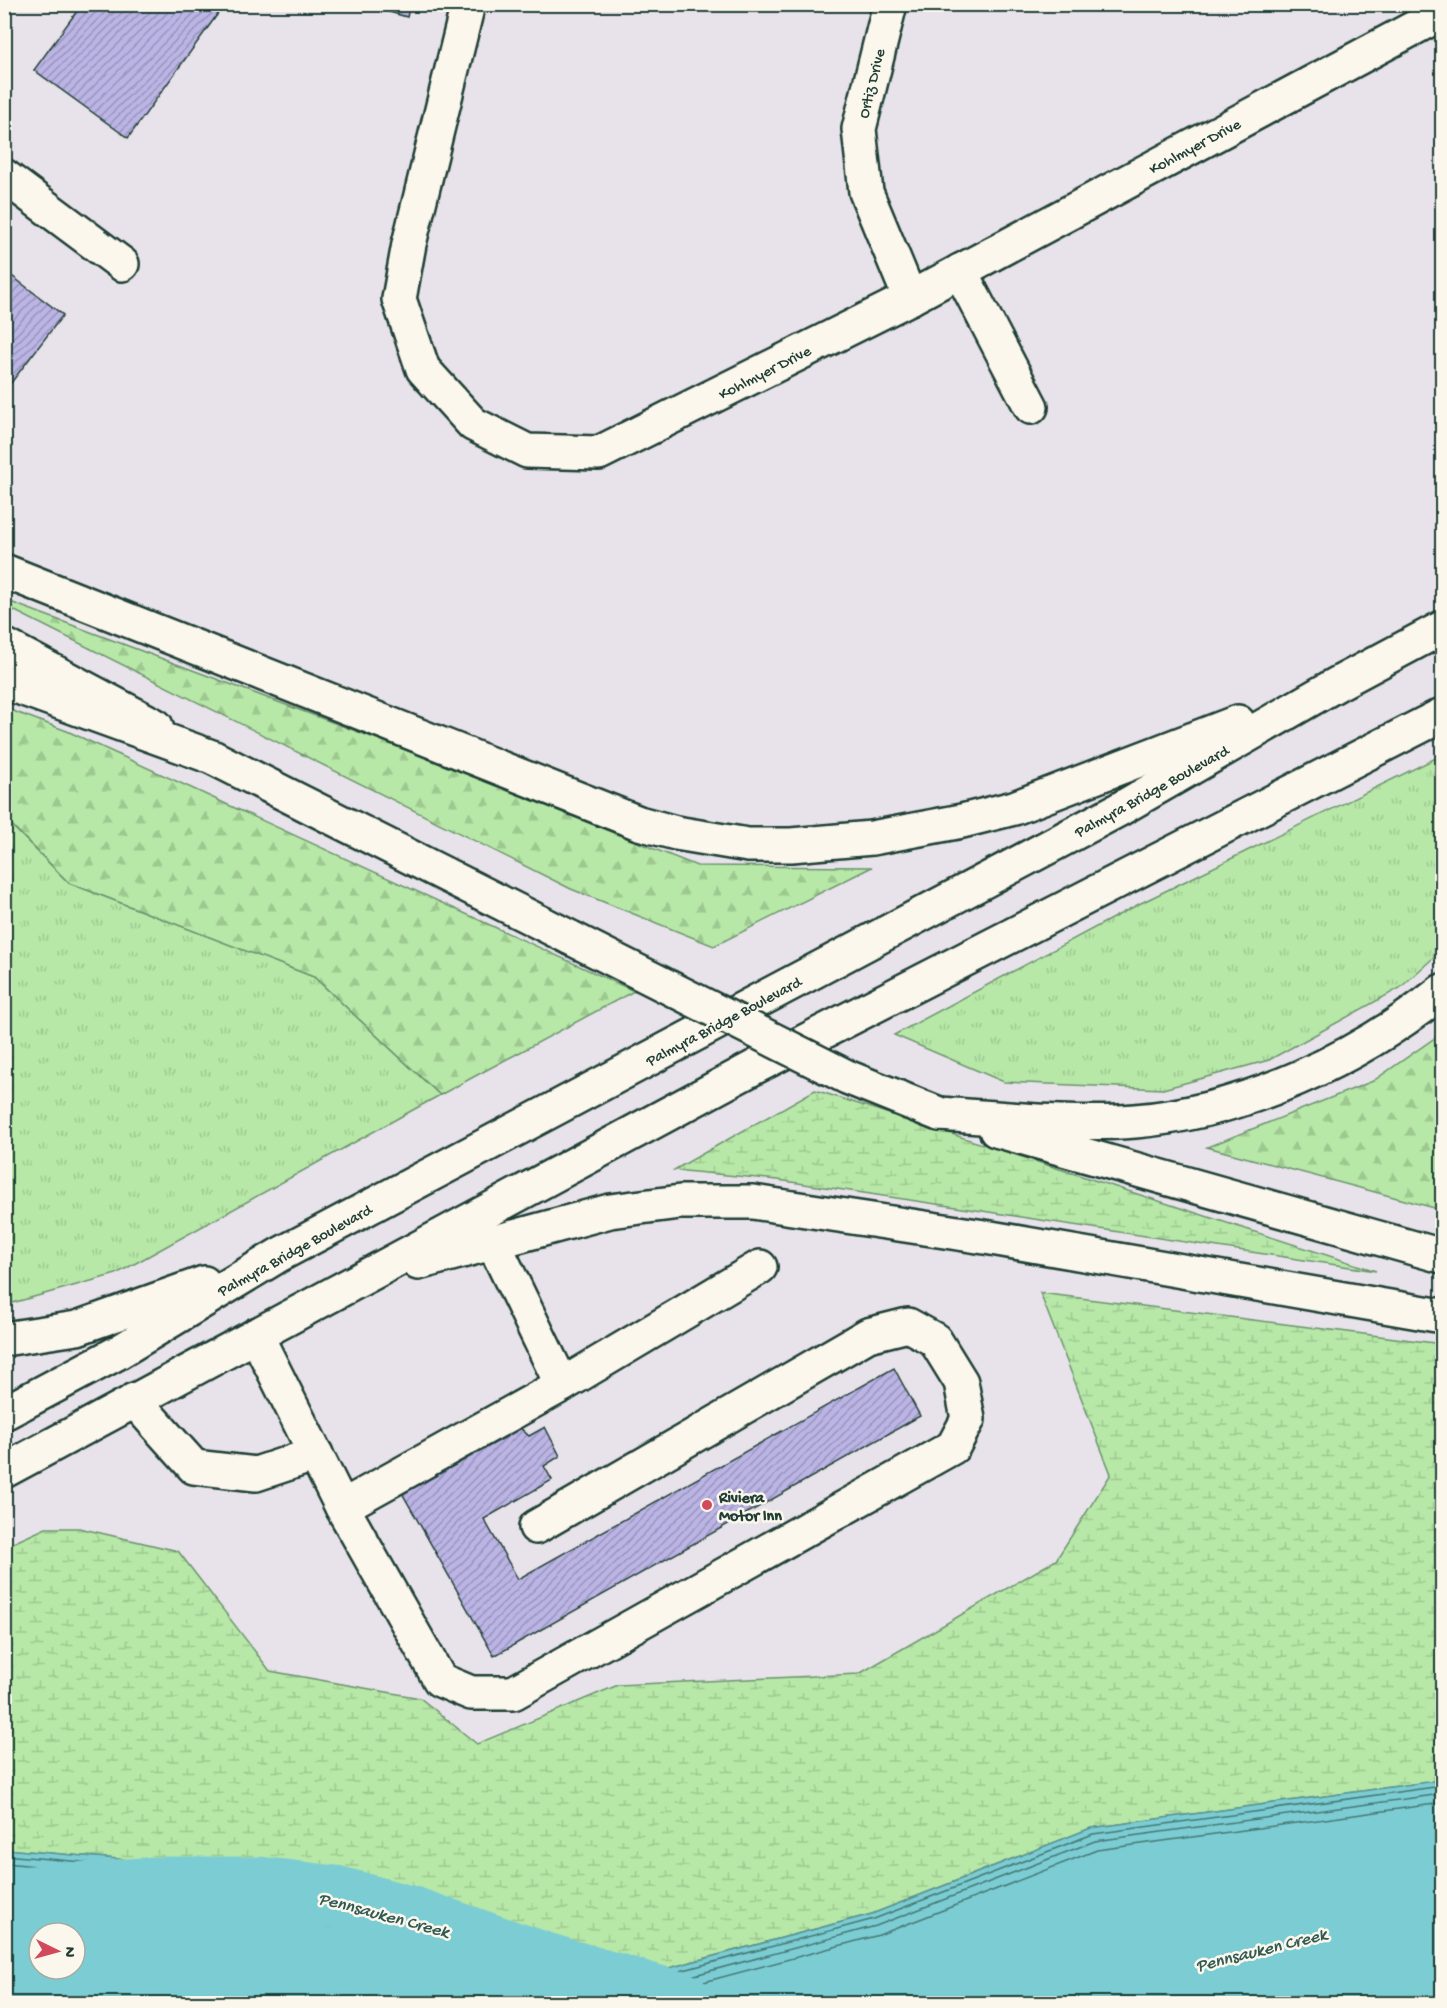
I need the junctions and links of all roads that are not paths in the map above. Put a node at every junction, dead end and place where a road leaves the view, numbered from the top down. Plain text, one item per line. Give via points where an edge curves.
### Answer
1 (468, 4) edge
2 (890, 4) edge
3 (1443, 13) edge
4 (4, 176) edge
5 (122, 264) dead end
6 (960, 271) junction
7 (910, 298) junction
8 (1031, 407) dead end
9 (4, 571) edge
10 (1443, 628) edge
11 (4, 645) edge
12 (4, 682) edge
13 (1337, 684) junction
14 (1443, 715) edge
15 (212, 757) junction
16 (1443, 991) edge
17 (939, 1114) junction
18 (493, 1242) junction
19 (279, 1255) junction
20 (1443, 1256) edge
21 (760, 1267) dead end
22 (358, 1279) junction
23 (1443, 1316) edge
24 (256, 1335) junction
25 (4, 1339) edge
26 (562, 1384) junction
27 (134, 1400) junction
28 (4, 1413) edge
29 (316, 1454) junction
30 (4, 1471) edge
31 (342, 1507) junction
32 (536, 1527) dead end

1 - 7 main road, Kohlmyer Drive via 399,299 423,369 473,424 527,451 599,453
2 - 7 main road, Ortiz Drive via 859,129 866,192
3 - 6 main road, Kohlmyer Drive
4 - 5 main road
6 - 7 main road, Kohlmyer Drive
6 - 8 main road
9 - 13 main road via 639,823 748,845 872,838 1014,808
10 - 13 main road, Palmyra Bridge Boulevard
11 - 15 main road
12 - 15 main road
13 - 19 main road, Palmyra Bridge Boulevard via 1118,810
14 - 22 main road via 755,1066
15 - 17 main road, bridge via 847,1077
16 - 17 main road via 1395,1025 1329,1061 1280,1085 1206,1108 1136,1121 1095,1122
17 - 20 main road
18 - 22 main road
18 - 23 main road via 568,1220 644,1205 753,1202 956,1232
18 - 26 main road
19 - 25 main road via 97,1322 47,1335
19 - 28 main road, Palmyra Bridge Boulevard via 117,1353
21 - 26 main road
22 - 24 main road
24 - 27 main road
24 - 29 main road
26 - 31 main road
27 - 29 main road via 194,1467 256,1474
27 - 30 main road
29 - 31 main road
31 - 32 main road via 440,1680 471,1693 513,1693 953,1447 968,1419 961,1382 935,1340 908,1325 868,1335

